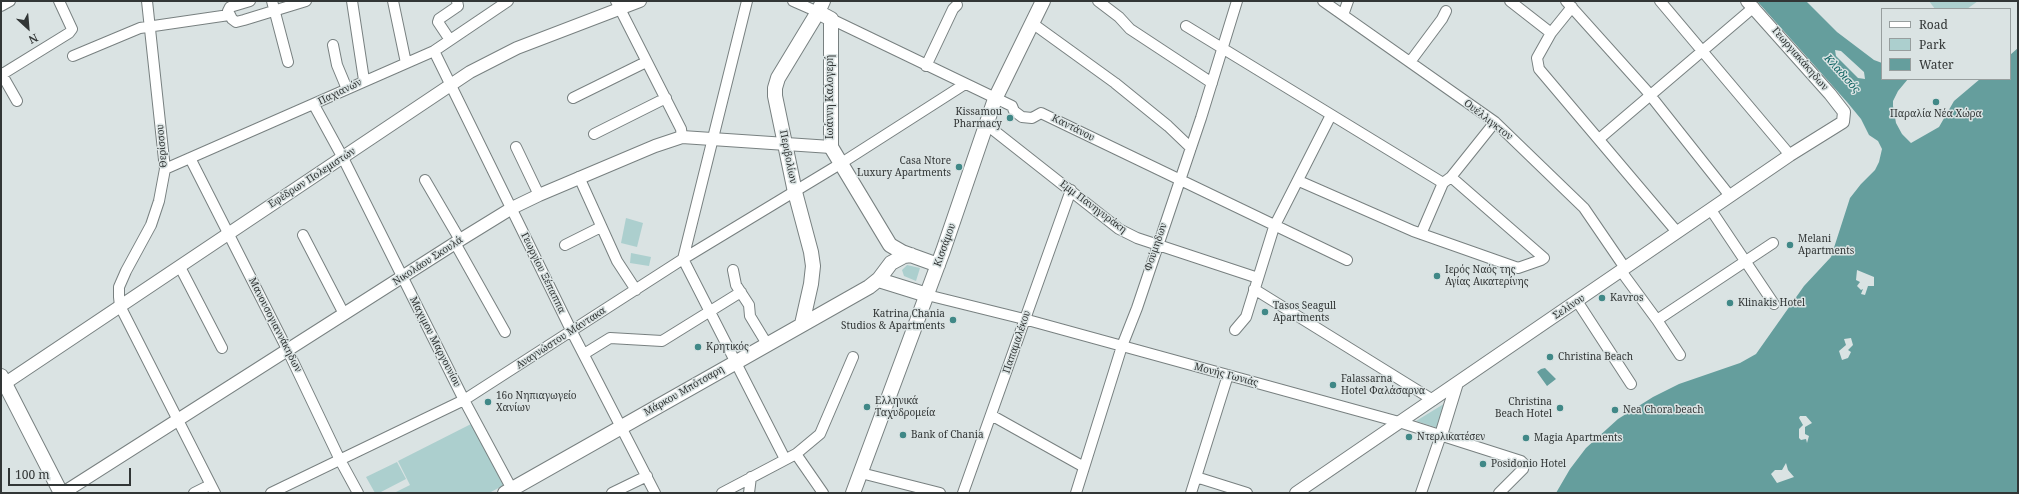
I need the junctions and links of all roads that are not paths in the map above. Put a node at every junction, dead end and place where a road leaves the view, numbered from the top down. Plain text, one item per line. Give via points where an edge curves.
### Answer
1 (10, 1) edge
2 (60, 1) edge
3 (147, 1) edge
4 (250, 1) edge
5 (306, 1) edge
6 (352, 1) edge
7 (393, 1) edge
8 (457, 1) edge
9 (508, 1) edge
10 (640, 1) edge
11 (747, 1) edge
12 (793, 1) edge
13 (1043, 1) edge
14 (1098, 1) edge
15 (1236, 1) edge
16 (1323, 1) edge
17 (1348, 1) edge
18 (1510, 1) edge
19 (1660, 1) edge
20 (1572, 4) edge
21 (1750, 4) edge
22 (618, 5) edge
23 (957, 5) dead end
24 (1, 6) edge
25 (273, 6) edge
26 (821, 7) edge
27 (1446, 10) dead end
28 (229, 15) junction
29 (1343, 15) junction
30 (831, 19) junction
31 (1032, 23) junction
32 (150, 26) junction
33 (1186, 26) dead end
34 (1551, 33) junction
35 (450, 40) junction
36 (333, 45) dead end
37 (1222, 48) junction
38 (434, 51) junction
39 (1703, 51) junction
40 (73, 56) dead end
41 (288, 62) dead end
42 (646, 62) junction
43 (1410, 62) junction
44 (406, 63) junction
45 (926, 66) junction
46 (1, 74) edge
47 (364, 80) junction
48 (1212, 83) junction
49 (965, 84) junction
50 (449, 86) junction
51 (347, 89) junction
52 (1650, 95) junction
53 (573, 98) dead end
54 (666, 98) junction
55 (995, 99) junction
56 (17, 101) dead end
57 (314, 105) junction
58 (1331, 114) junction
59 (1495, 122) junction
60 (1843, 122) joint
61 (987, 125) junction
62 (594, 134) dead end
63 (682, 137) junction
64 (1599, 138) junction
65 (712, 140) junction
66 (786, 146) junction
67 (516, 147) dead end
68 (831, 147) junction
69 (1191, 148) junction
70 (1790, 156) junction
71 (190, 158) junction
72 (343, 158) junction
73 (840, 164) junction
74 (165, 169) junction
75 (579, 177) junction
76 (1451, 177) junction
77 (1179, 179) junction
78 (425, 180) dead end
79 (1299, 181) junction
80 (1443, 183) junction
81 (1071, 190) junction
82 (795, 192) junction
83 (539, 195) junction
84 (1730, 196) junction
85 (512, 208) junction
86 (1711, 210) junction
87 (601, 227) junction
88 (1274, 227) junction
89 (1677, 232) junction
90 (228, 234) junction
91 (1421, 234) junction
92 (303, 235) dead end
93 (458, 242) junction
94 (1774, 243) dead end
95 (565, 244) dead end
96 (890, 244) junction
97 (1158, 245) junction
98 (910, 255) junction
99 (683, 260) junction
100 (1347, 260) dead end
101 (1744, 262) junction
102 (938, 265) junction
103 (180, 267) junction
104 (733, 270) dead end
105 (888, 270) junction
106 (1623, 270) junction
107 (403, 277) junction
108 (1258, 278) junction
109 (1254, 289) junction
110 (636, 290) junction
111 (741, 292) junction
112 (927, 295) junction
113 (1577, 301) junction
114 (1774, 304) dead end
115 (120, 306) junction
116 (710, 312) junction
117 (344, 314) junction
118 (1024, 319) junction
119 (1657, 320) junction
120 (802, 324) junction
121 (1235, 330) dead end
122 (505, 332) dead end
123 (572, 332) junction
124 (767, 344) junction
125 (1122, 346) junction
126 (222, 348) dead end
127 (288, 351) junction
128 (584, 354) junction
129 (1680, 355) dead end
130 (854, 357) dead end
131 (736, 361) junction
132 (1228, 375) junction
133 (2, 382) edge
134 (1457, 383) junction
135 (1631, 384) dead end
136 (464, 400) junction
137 (1433, 400) junction
138 (991, 415) junction
139 (178, 420) junction
140 (1399, 422) junction
141 (622, 426) junction
142 (1441, 435) junction
143 (796, 454) junction
144 (785, 459) junction
145 (340, 460) junction
146 (1084, 466) junction
147 (861, 474) junction
148 (647, 476) junction
149 (751, 477) junction
150 (1196, 477) junction
151 (213, 489) edge
152 (511, 492) edge
153 (62, 493) edge
154 (194, 493) edge
155 (271, 493) edge
156 (358, 493) edge
157 (612, 493) edge
158 (655, 493) edge
159 (722, 493) edge
160 (749, 493) edge
161 (823, 493) edge
162 (853, 493) edge
163 (940, 493) edge
164 (963, 493) edge
165 (1076, 493) edge
166 (1191, 493) edge
167 (1247, 493) edge
168 (1296, 493) edge
169 (1422, 493) edge
170 (1499, 493) edge

1 - 24 street
2 - 46 street via 72,29 69,33
3 - 32 street, Θερίσσου
4 - 28 street via 230,7
5 - 25 street
6 - 47 street
7 - 44 street
8 - 35 street via 458,6 438,22
9 - 35 street, Παχιανών
10 - 22 street, Εφέδρων Πολεμιστών
11 - 65 street
12 - 26 street
13 - 31 main road, Κισσάμου
14 - 48 street via 1119,16 1130,29
15 - 37 street, Φούμηδων
16 - 29 street, Ουέλλιγκτον
17 - 29 street
18 - 34 street
19 - 39 street
20 - 34 street
20 - 52 street
21 - 39 street
21 - 60 street, Γεωργιακάκηδων via 1830,94 1844,112
22 - 42 street
22 - 50 street, Εφέδρων Πολεμιστών via 517,48
23 - 45 street
25 - 28 street via 236,22
25 - 41 street
26 - 30 main road
26 - 66 main road, Περιβολίων via 778,78 775,88
27 - 43 street
28 - 32 street
29 - 43 street, Ουέλλιγκτον
30 - 45 street, Καντάνου
30 - 68 main road, Ιωάννη Καλογερή
31 - 55 main road, Κισσάμου
31 - 69 street via 1115,83
32 - 40 street
32 - 74 street, Θερίσσου
33 - 37 street
34 - 64 street via 1537,58 1537,64
35 - 38 street, Παχιανών
36 - 51 street via 337,65
37 - 48 street, Φούμηδων
37 - 58 street
38 - 44 street, Παχιανών
38 - 50 street, Γεωργίου Ξέπαππα
39 - 52 street
39 - 70 street
42 - 53 street
42 - 54 street
43 - 59 street, Ουέλλιγκτον
44 - 47 street, Παχιανών
45 - 49 street, Καντάνου
46 - 56 street
47 - 51 street, Παχιανών
48 - 69 street, Φούμηδων
49 - 55 street, Καντάνου
49 - 73 street, Αναγνώστου Μάντακα
50 - 72 street, Εφέδρων Πολεμιστών
50 - 85 street, Γεωργίου Ξέπαππα
51 - 57 street, Παχιανών
52 - 64 street
52 - 84 street
54 - 62 street
54 - 63 street via 681,129
55 - 61 main road, Κισσάμου
55 - 77 street, Καντάνου via 1012,106 1022,117 1032,118 1041,113
57 - 71 street, Παχιανών
57 - 72 street, Μαχιμου Mαργουνίου
58 - 79 street
58 - 80 street
59 - 76 street
59 - 106 street, Ουέλλιγκτον via 1584,208
60 - 70 street, Σελίνου
61 - 81 street, Εμμ Πανηγυράκη
61 - 102 main road, Κισσάμου
63 - 65 street, Νικολάου Σκουλά
63 - 75 street, Νικολάου Σκουλά
64 - 89 street
65 - 66 street, Νικολάου Σκουλά
65 - 99 street
66 - 68 street, Νικολάου Σκουλά
66 - 82 main road, Περιβολίων
67 - 83 street
68 - 73 main road, Ιωάννη Καλογερή
69 - 77 street, Φούμηδων
70 - 84 street, Σελίνου
71 - 74 street, Παχιανών
71 - 90 street, Μανουσογιαννάκηδων
72 - 90 street, Εφέδρων Πολεμιστών
72 - 107 street, Μαχιμου Mαργουνίου
73 - 82 street, Αναγνώστου Μάντακα
73 - 96 main road, Ιωάννη Καλογερή
74 - 115 street, Θερίσσου via 151,225 136,249 119,286
75 - 83 street, Νικολάου Σκουλά
75 - 87 street
76 - 80 street
76 - 91 street via 1544,258 1518,268
77 - 88 street, Καντάνου
77 - 97 street, Φούμηδων
78 - 93 street
79 - 88 street
79 - 91 street
80 - 91 street
81 - 97 street, Εμμ Πανηγυράκη via 1119,229
81 - 118 street, Παπαμαλέκου
82 - 99 street, Αναγνώστου Μάντακα
82 - 120 main road, Περιβολίων via 813,266
83 - 85 street, Νικολάου Σκουλά
84 - 86 street, Σελίνου
85 - 93 street, Νικολάου Σκουλά
85 - 123 street, Γεωργίου Ξέπαππα
86 - 89 street, Σελίνου
86 - 101 street
87 - 95 street
87 - 110 street via 617,261
88 - 100 street, Καντάνου
88 - 108 street
89 - 106 street, Σελίνου
90 - 103 street, Εφέδρων Πολεμιστών
90 - 127 street, Μανουσογιαννάκηδων
92 - 117 street
93 - 107 street, Νικολάου Σκουλά
93 - 122 street
94 - 101 street
96 - 98 main road, Ιωάννη Καλογερή
96 - 105 main road via 895,254
97 - 108 street, Εμμ Πανηγυράκη
97 - 125 street, Φούμηδων
98 - 102 main road, Ιωάννη Καλογερή
98 - 105 main road
99 - 110 street, Αναγνώστου Μάντακα
99 - 116 street
101 - 114 street
101 - 119 street
102 - 112 main road, Κισσάμου
103 - 115 street, Εφέδρων Πολεμιστών
103 - 126 street
104 - 111 street via 734,280
105 - 112 main road
105 - 120 main road, Μάρκου Μπότσαρη via 864,289
106 - 113 street, Σελίνου
106 - 119 street, Ουέλλιγκτον
107 - 117 street, Νικολάου Σκουλά
107 - 136 street, Μαχιμου Mαργουνίου
108 - 109 street
109 - 121 street via 1246,316
109 - 137 street
110 - 123 street, Αναγνώστου Μάντακα
111 - 116 street
111 - 124 street via 750,316
112 - 118 street, Μονής Γωνιάς
112 - 147 main road, Κισσάμου
113 - 134 street, Σελίνου
113 - 135 street
115 - 133 street, Εφέδρων Πολεμιστών
115 - 139 street
116 - 128 street via 662,341 610,338
116 - 131 street
117 - 127 street, Νικολάου Σκουλά
118 - 125 street, Μονής Γωνιάς
118 - 138 street, Παπαμαλέκου
119 - 129 street, Ουέλλιγκτον
120 - 124 main road, Μάρκου Μπότσαρη
123 - 128 street, Γεωργίου Ξέπαππα
123 - 136 street, Αναγνώστου Μάντακα
124 - 131 main road, Μάρκου Μπότσαρη
125 - 132 street, Μονής Γωνιάς
125 - 146 street, Φούμηδων
127 - 139 street, Νικολάου Σκουλά
127 - 145 street, Μανουσογιαννάκηδων
128 - 141 street, Γεωργίου Ξέπαππα
130 - 143 street via 820,434
131 - 141 main road, Μάρκου Μπότσαρη
131 - 144 street
132 - 140 street, Μονής Γωνιάς
132 - 150 street
133 - 153 main road
134 - 137 street, Σελίνου
134 - 142 street
136 - 145 street, Αναγνώστου Μάντακα
136 - 152 street, Μαχιμου Mαργουνίου
137 - 140 street, Σελίνου
138 - 146 street
138 - 164 street, Παπαμαλέκου
139 - 151 street
139 - 153 street, Νικολάου Σκουλά
140 - 142 street, Μονής Γωνιάς
140 - 168 street, Σελίνου
141 - 148 street, Γεωργίου Ξέπαππα
141 - 152 main road, Μάρκου Μπότσαρη
142 - 169 street
142 - 170 street, Μονής Γωνιάς via 1522,463 1523,469
143 - 144 street
143 - 161 street
144 - 149 street
145 - 155 street, Αναγνώστου Μάντακα
145 - 156 street, Μανουσογιαννάκηδων
146 - 165 street, Φούμηδων
147 - 162 main road, Κισσάμου
147 - 163 street
148 - 157 street
148 - 158 street, Γεωργίου Ξέπαππα
149 - 159 street
149 - 160 street
150 - 166 street
150 - 167 street
151 - 154 street

